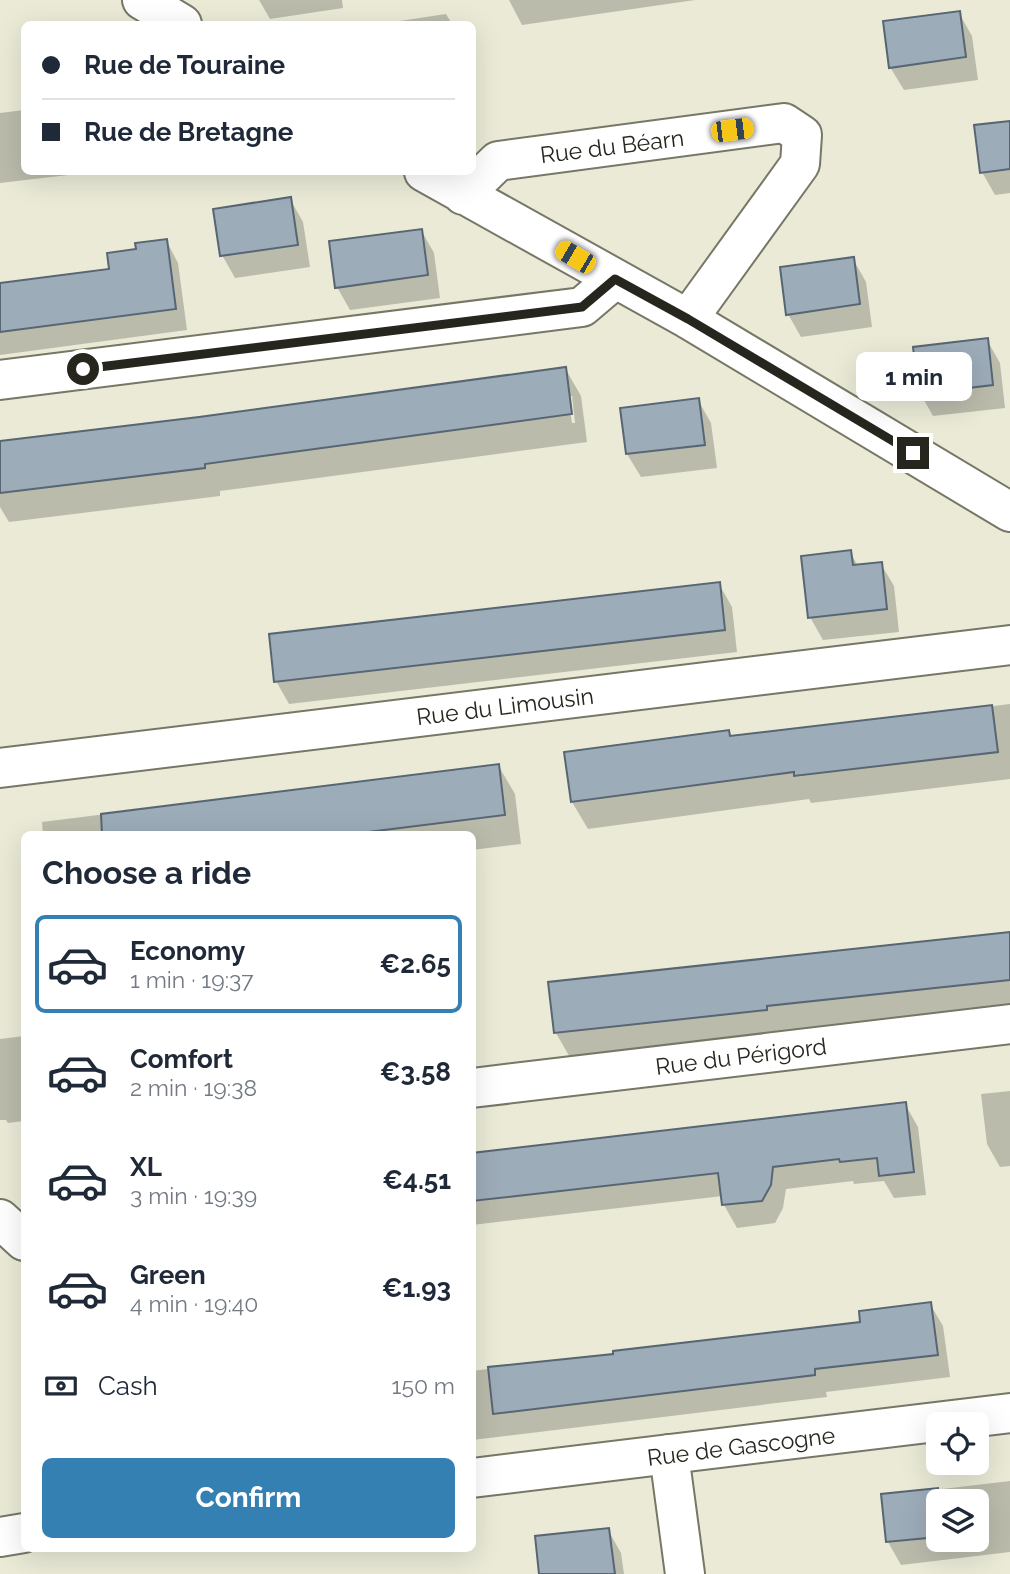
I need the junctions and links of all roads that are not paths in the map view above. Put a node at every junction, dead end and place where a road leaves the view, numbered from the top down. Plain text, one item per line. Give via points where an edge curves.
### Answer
1 (142, 0) edge
2 (177, 21) edge
3 (429, 175) edge
4 (463, 195) junction
5 (615, 279) junction
6 (688, 319) junction
7 (0, 380) edge
8 (1000, 495) edge
9 (1010, 645) edge
10 (0, 768) edge
11 (1010, 1024) edge
12 (476, 1088) edge
13 (0, 1219) edge
14 (21, 1238) edge
15 (1010, 1413) edge
16 (670, 1454) junction
17 (476, 1478) edge
18 (21, 1534) edge
19 (0, 1537) edge
20 (685, 1574) edge

1 - 2 street
3 - 4 street
4 - 5 street
4 - 6 street, Rue du Béarn via 498,161 784,123 802,135 800,164
5 - 6 street
5 - 7 street via 582,307
6 - 8 street
9 - 10 street, Rue du Limousin
11 - 12 street, Rue du Périgord
13 - 14 street
15 - 16 street, Rue de Gascogne
16 - 17 street, Rue de Gascogne
16 - 20 street
18 - 19 street

